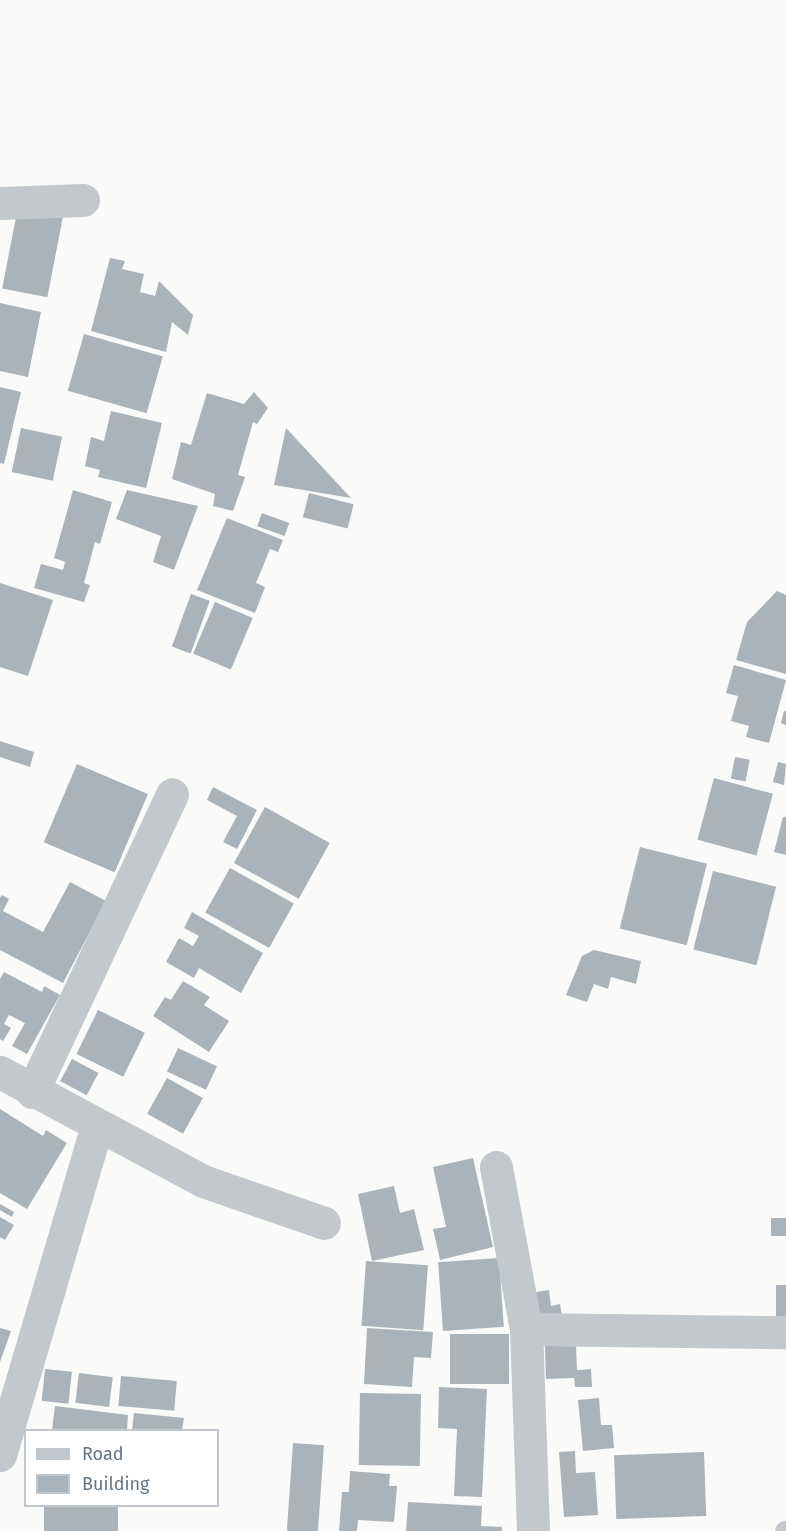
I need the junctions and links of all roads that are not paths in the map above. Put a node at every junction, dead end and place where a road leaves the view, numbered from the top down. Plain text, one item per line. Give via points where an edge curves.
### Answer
1 (83, 200) dead end
2 (0, 203) edge
3 (172, 794) dead end
4 (0, 1072) edge
5 (32, 1092) junction
6 (97, 1126) junction
7 (496, 1167) dead end
8 (324, 1223) dead end
9 (526, 1329) junction
10 (786, 1332) edge
11 (0, 1455) edge
12 (533, 1531) edge

1 - 2 street
3 - 5 street
4 - 5 street
5 - 6 street
6 - 8 street via 203,1181
6 - 11 street
7 - 9 street
9 - 10 street
9 - 12 street

